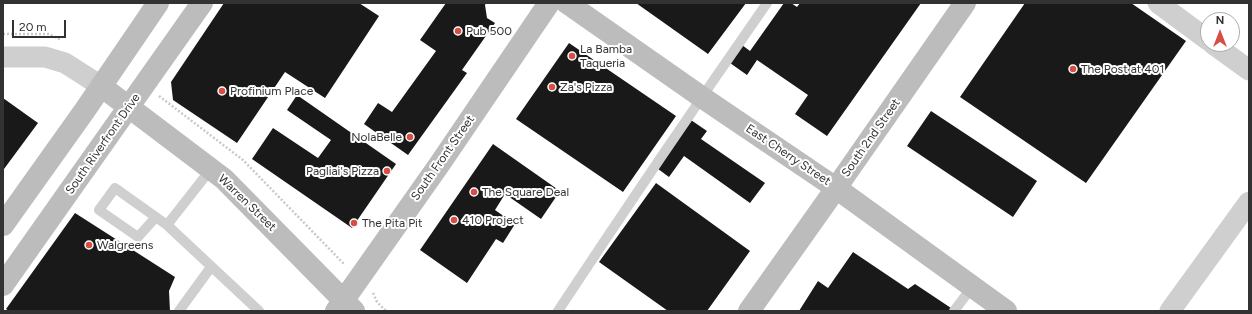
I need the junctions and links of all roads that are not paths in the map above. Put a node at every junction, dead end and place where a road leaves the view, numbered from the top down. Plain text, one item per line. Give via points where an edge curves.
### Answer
1 (158, 3) edge
2 (202, 3) edge
3 (549, 3) edge
4 (567, 3) edge
5 (767, 3) edge
6 (965, 3) edge
7 (1162, 4) edge
8 (1200, 34) edge
9 (1224, 52) edge
10 (3, 57) edge
11 (1249, 70) edge
12 (101, 86) junction
13 (703, 98) junction
14 (129, 107) junction
15 (211, 169) junction
16 (836, 188) junction
17 (1249, 202) edge
18 (156, 217) junction
19 (3, 225) edge
20 (167, 225) junction
21 (211, 267) junction
22 (3, 285) edge
23 (972, 287) junction
24 (344, 307) edge
25 (179, 311) edge
26 (259, 311) edge
27 (558, 311) edge
28 (749, 311) edge
29 (954, 311) edge
30 (1006, 311) edge
31 (1170, 311) edge

1 - 12 street
2 - 14 street, South Riverfront Drive
3 - 24 street, South Front Street
4 - 13 street, East Cherry Street
5 - 13 lane
6 - 16 street, South 2nd Street
7 - 8 street
9 - 11 street
10 - 12 street via 52,58 65,63
12 - 14 street, Warren Street
12 - 19 street
13 - 16 street, East Cherry Street
13 - 27 lane via 654,166
14 - 15 street, Warren Street
14 - 22 street, South Riverfront Drive
15 - 20 lane
15 - 24 street, Warren Street via 224,179
16 - 23 street, East Cherry Street
16 - 28 street, South 2nd Street
17 - 31 street
18 - 18 lane via 115,188 99,210 138,237
18 - 20 lane
20 - 21 lane
21 - 25 lane
21 - 26 lane
23 - 29 lane
23 - 30 street, East Cherry Street

